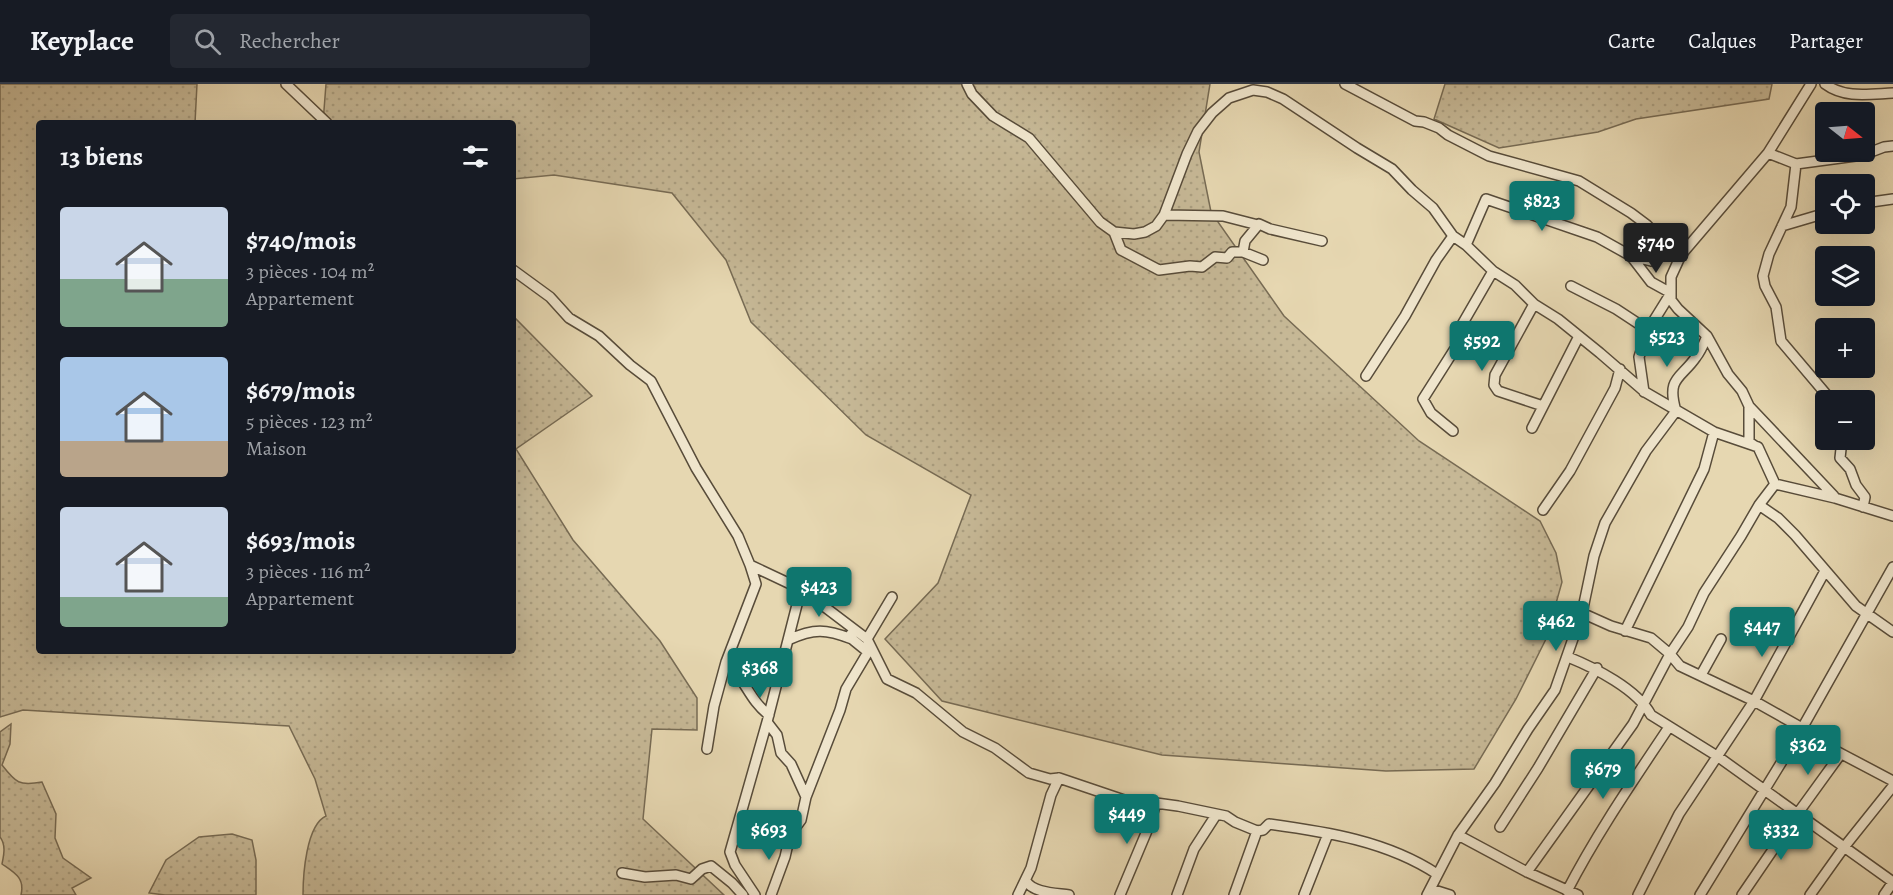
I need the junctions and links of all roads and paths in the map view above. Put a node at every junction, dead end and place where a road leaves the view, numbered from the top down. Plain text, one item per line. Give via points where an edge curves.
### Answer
1 (286, 84) edge
2 (967, 84) edge
3 (1345, 84) edge
4 (1811, 84) edge
5 (1825, 84) edge
6 (1893, 93) edge
7 (324, 120) edge
8 (1893, 146) edge
9 (1768, 153) junction
10 (1796, 164) junction
11 (1893, 199) edge
12 (1875, 201) edge
13 (1164, 215) junction
14 (1815, 216) edge
15 (1258, 225) junction
16 (1782, 226) junction
17 (1114, 232) junction
18 (1453, 236) junction
19 (1322, 242) dead end
20 (1664, 244) junction
21 (1466, 245) junction
22 (1243, 252) junction
23 (1681, 255) junction
24 (1631, 256) junction
25 (1263, 260) dead end
26 (1493, 271) junction
27 (516, 272) edge
28 (1571, 286) dead end
29 (1671, 293) junction
30 (1534, 304) junction
31 (1648, 330) junction
32 (1579, 336) junction
33 (1707, 336) junction
34 (1620, 369) junction
35 (1366, 376) dead end
36 (1822, 390) edge
37 (1645, 392) junction
38 (1543, 406) junction
39 (1749, 406) junction
40 (1676, 411) junction
41 (1532, 428) dead end
42 (1453, 432) dead end
43 (1714, 432) junction
44 (1758, 447) junction
45 (1840, 450) edge
46 (1775, 484) junction
47 (1835, 498) junction
48 (1759, 505) junction
49 (1863, 507) junction
50 (1543, 510) dead end
51 (1893, 516) edge
52 (750, 566) junction
53 (1893, 567) edge
54 (1825, 571) junction
55 (801, 589) junction
56 (892, 597) dead end
57 (1582, 614) junction
58 (1868, 615) junction
59 (847, 623) junction
60 (1625, 630) junction
61 (1893, 632) edge
62 (852, 639) junction
63 (1721, 639) dead end
64 (788, 640) junction
65 (869, 646) junction
66 (1670, 654) junction
67 (1568, 657) junction
68 (726, 662) junction
69 (1597, 668) junction
70 (1701, 675) junction
71 (1754, 701) junction
72 (1645, 704) junction
73 (768, 718) junction
74 (1669, 728) junction
75 (1801, 730) junction
76 (707, 749) dead end
77 (1840, 755) junction
78 (1718, 756) junction
79 (1059, 778) junction
80 (1893, 780) edge
81 (1893, 786) edge
82 (1763, 790) junction
83 (806, 797) junction
84 (1156, 803) junction
85 (1798, 813) junction
86 (1215, 815) junction
87 (1500, 827) dead end
88 (1257, 831) junction
89 (1328, 834) junction
90 (1458, 835) junction
91 (1845, 846) junction
92 (1527, 872) junction
93 (622, 873) dead end
94 (1437, 874) junction
95 (1026, 881) junction
96 (1893, 882) edge
97 (1567, 891) junction
98 (1429, 892) edge
99 (752, 894) edge
100 (742, 895) edge
101 (771, 895) edge
102 (1018, 895) edge
103 (1069, 895) edge
104 (1120, 895) edge
105 (1177, 895) edge
106 (1234, 895) edge
107 (1304, 895) edge
108 (1450, 895) edge
109 (1578, 895) edge
110 (1638, 895) edge
111 (1700, 895) edge
112 (1742, 895) edge
113 (1810, 895) edge
114 (1884, 895) edge

1 - 7 street
2 - 17 street via 993,116 1029,138 1086,206
3 - 20 street via 1489,156 1579,181 1639,219
4 - 9 street
5 - 6 street via 1851,95
8 - 10 street via 1863,155
9 - 10 street
9 - 23 street
10 - 16 street via 1791,207
11 - 12 street
13 - 15 street via 1223,216
13 - 17 street via 1145,232
13 - 18 street via 1198,131 1228,98 1253,90 1283,99 1392,169 1433,208
14 - 16 street
15 - 19 street
15 - 22 street via 1245,241
16 - 36 street via 1765,267 1765,285 1776,307 1781,341
17 - 22 street via 1121,250 1159,270 1202,267 1215,257 1227,258 1232,252
18 - 21 street
18 - 35 street
20 - 23 street
20 - 24 street via 1651,261
21 - 24 street via 1486,199 1597,237
21 - 26 street
22 - 25 street
23 - 29 street via 1671,277
24 - 29 street via 1651,282
26 - 30 street
26 - 42 street via 1456,335 1456,346 1423,399 1431,413
27 - 52 street via 651,381 696,468 738,536
28 - 31 street
29 - 31 street
29 - 33 street via 1678,309
30 - 32 street
30 - 38 street via 1494,385 1498,390
31 - 37 street via 1639,357
32 - 34 street
32 - 38 street
33 - 39 street
33 - 40 street via 1698,355 1676,378
34 - 37 street
34 - 50 street via 1615,388 1570,471
37 - 40 street
38 - 41 street
39 - 44 street via 1749,442
39 - 47 street
40 - 43 street
40 - 57 street via 1646,451 1605,523
43 - 44 street
43 - 60 street via 1704,469
44 - 46 street
45 - 49 street via 1840,458 1865,497
46 - 47 street
46 - 48 street
47 - 49 street
48 - 54 street via 1778,518
48 - 66 street
49 - 51 street
52 - 55 street
52 - 68 street via 756,584
53 - 58 street
54 - 58 street
54 - 71 street
55 - 59 street
55 - 64 street
56 - 65 street
57 - 60 street
57 - 67 street
58 - 61 street
58 - 75 street
59 - 62 street
59 - 65 street
60 - 66 street via 1651,638
62 - 64 street via 833,632 807,632
62 - 65 street
63 - 70 street
64 - 73 street
65 - 79 street via 886,679 916,693 963,732 1029,772
65 - 83 street via 846,689
66 - 70 street via 1680,666
66 - 72 street
67 - 69 street
67 - 90 street via 1555,690
68 - 73 street
68 - 76 street
69 - 72 street
69 - 87 street
70 - 71 street
71 - 75 street
71 - 78 street
72 - 74 street via 1651,716
72 - 92 street
73 - 83 street via 781,753 791,764
73 - 99 street via 730,852
74 - 78 street
74 - 97 street via 1614,809
75 - 77 street
75 - 82 street
77 - 80 street
77 - 85 street
78 - 82 street
78 - 110 street via 1679,814
79 - 84 street via 1124,800
79 - 95 street
81 - 91 street
82 - 85 street
82 - 111 street
83 - 101 street via 801,820 790,835
84 - 86 street
84 - 104 street
85 - 91 street
85 - 112 street
86 - 88 street
86 - 105 street via 1194,849
88 - 89 street via 1269,824
88 - 106 street
89 - 94 street via 1379,845
89 - 107 street
90 - 92 street
90 - 94 street
91 - 96 street
91 - 113 street
92 - 97 street
93 - 100 street via 645,877 676,874 691,879 702,868 711,866
94 - 98 street
95 - 102 street
95 - 103 street via 1034,889
96 - 114 street
97 - 109 street
98 - 108 street

